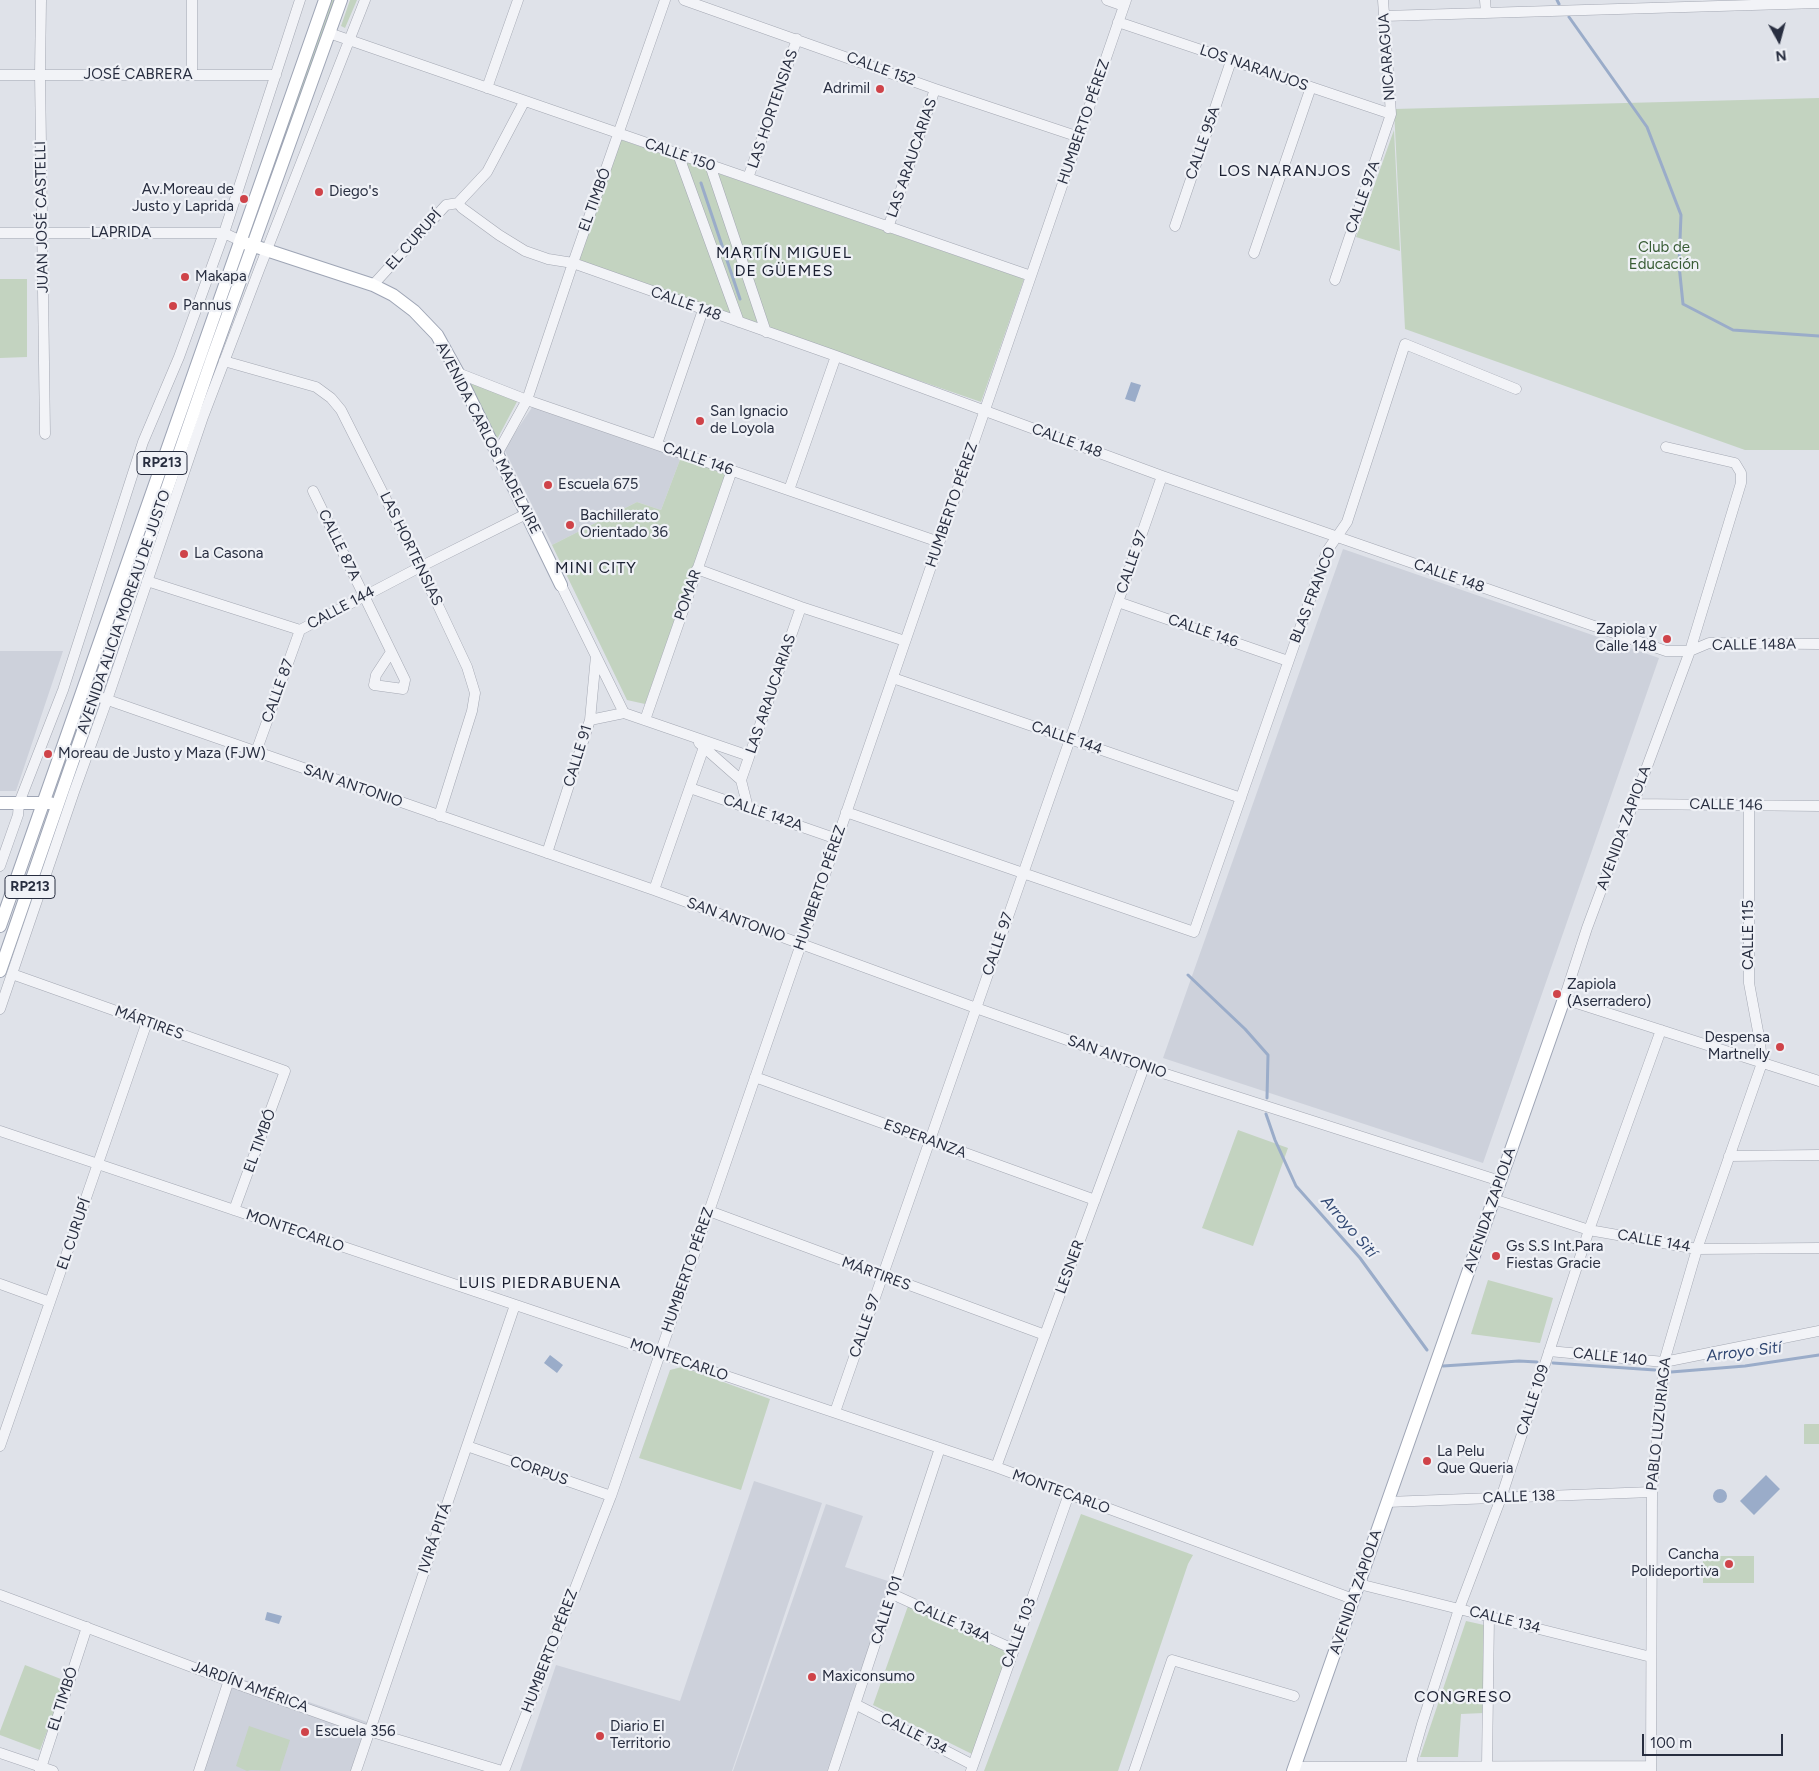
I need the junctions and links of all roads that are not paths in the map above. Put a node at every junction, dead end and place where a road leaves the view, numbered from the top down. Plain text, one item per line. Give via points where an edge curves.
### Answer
1 (41, 0) edge
2 (192, 0) edge
3 (300, 0) edge
4 (325, 0) edge
5 (341, 0) edge
6 (365, 0) edge
7 (518, 0) edge
8 (665, 0) edge
9 (684, 0) edge
10 (1107, 0) edge
11 (1383, 0) edge
12 (1485, 0) edge
13 (1125, 3) edge
14 (1819, 3) edge
15 (1601, 4) edge
16 (1486, 13) junction
17 (1384, 16) junction
18 (1118, 22) junction
19 (329, 33) junction
20 (797, 39) junction
21 (350, 41) junction
22 (1231, 60) junction
23 (40, 74) junction
24 (0, 75) edge
25 (192, 75) junction
26 (276, 75) junction
27 (1311, 87) junction
28 (487, 88) junction
29 (935, 89) junction
30 (524, 102) junction
31 (1391, 114) junction
32 (618, 134) junction
33 (1079, 137) junction
34 (678, 154) junction
35 (710, 165) junction
36 (748, 178) junction
37 (458, 203) junction
38 (1175, 226) dead end
39 (888, 228) junction
40 (0, 233) edge
41 (43, 233) junction
42 (224, 233) junction
43 (246, 243) junction
44 (267, 250) junction
45 (1254, 253) dead end
46 (573, 263) junction
47 (1031, 276) junction
48 (1335, 280) dead end
49 (374, 285) junction
50 (703, 310) junction
51 (739, 322) junction
52 (766, 332) junction
53 (836, 356) junction
54 (224, 361) junction
55 (458, 374) junction
56 (1516, 389) dead end
57 (528, 400) junction
58 (985, 410) junction
59 (45, 434) dead end
60 (657, 444) junction
61 (1666, 447) dead end
62 (497, 454) junction
63 (732, 470) junction
64 (1162, 476) junction
65 (789, 490) junction
66 (313, 491) dead end
67 (526, 514) junction
68 (1336, 536) junction
69 (939, 542) junction
70 (420, 566) junction
71 (698, 569) junction
72 (147, 581) junction
73 (561, 585) joint
74 (364, 596) junction
75 (1118, 602) junction
76 (801, 607) junction
77 (300, 630) junction
78 (905, 641) junction
79 (1819, 644) edge
80 (1690, 651) junction
81 (391, 652) dead end
82 (596, 656) junction
83 (1288, 661) junction
84 (892, 678) junction
85 (88, 693) junction
86 (107, 700) junction
87 (624, 713) junction
88 (590, 720) junction
89 (645, 720) junction
90 (693, 737) junction
91 (1070, 739) junction
92 (704, 747) junction
93 (256, 752) junction
94 (749, 756) junction
95 (741, 780) junction
96 (690, 788) junction
97 (1241, 798) junction
98 (0, 803) edge
99 (19, 803) junction
100 (43, 803) junction
101 (59, 803) junction
102 (1634, 804) junction
103 (1749, 805) junction
104 (1819, 806) edge
105 (748, 808) junction
106 (846, 812) junction
107 (439, 816) junction
108 (837, 839) junction
109 (547, 853) junction
110 (0, 866) edge
111 (1023, 873) junction
112 (654, 890) junction
113 (0, 926) edge
114 (801, 943) junction
115 (6, 972) edge
116 (1564, 999) junction
117 (976, 1008) junction
118 (0, 1009) edge
119 (147, 1022) junction
120 (1661, 1030) junction
121 (1762, 1063) junction
122 (1144, 1066) junction
123 (286, 1071) joint
124 (755, 1077) junction
125 (1819, 1081) edge
126 (0, 1131) edge
127 (930, 1140) junction
128 (1819, 1154) edge
129 (1729, 1156) junction
130 (98, 1164) junction
131 (1500, 1181) junction
132 (1494, 1199) junction
133 (1095, 1200) junction
134 (234, 1210) junction
135 (709, 1211) junction
136 (1588, 1230) junction
137 (1819, 1248) edge
138 (1696, 1249) junction
139 (882, 1276) junction
140 (0, 1284) edge
141 (50, 1302) junction
142 (515, 1305) junction
143 (1819, 1331) edge
144 (1045, 1336) junction
145 (1548, 1351) junction
146 (660, 1353) junction
147 (1664, 1362) junction
148 (835, 1412) junction
149 (1, 1443) edge
150 (467, 1446) junction
151 (940, 1448) junction
152 (996, 1467) junction
153 (1652, 1492) junction
154 (1069, 1494) junction
155 (611, 1496) junction
156 (1501, 1498) junction
157 (1387, 1502) junction
158 (1359, 1584) junction
159 (892, 1594) junction
160 (0, 1595) edge
161 (1354, 1598) junction
162 (1459, 1609) junction
163 (1489, 1616) junction
164 (87, 1627) junction
165 (1013, 1649) junction
166 (1651, 1657) junction
167 (229, 1680) junction
168 (1294, 1696) dead end
169 (855, 1704) junction
170 (369, 1731) junction
171 (0, 1753) edge
172 (1487, 1766) junction
173 (972, 1768) edge
174 (1651, 1768) edge
175 (41, 1769) edge
176 (1294, 1769) edge
177 (1411, 1769) edge
178 (53, 1771) edge
179 (199, 1771) edge
180 (356, 1771) edge
181 (503, 1771) edge
182 (833, 1771) edge
183 (1134, 1771) edge

1 - 23 street, JUAN JOSÉ CASTELLI
2 - 25 street
3 - 26 street
4 - 43 main road, AVENIDA ALICIA MOREAU DE JUSTO / RP213
5 - 19 main road, AVENIDA ALICIA MOREAU DE JUSTO / RP213
6 - 21 street
7 - 28 street
8 - 32 street, EL TIMBÓ
9 - 20 street, CALLE 152
10 - 13 street
11 - 17 street, NICARAGUA
12 - 16 street
13 - 18 street, HUMBERTO PÉREZ
14 - 15 street
15 - 16 street
16 - 17 street
17 - 31 street, NICARAGUA
18 - 22 street, LOS NARANJOS
18 - 33 street, HUMBERTO PÉREZ
19 - 21 street, CALLE 150
19 - 43 main road, AVENIDA ALICIA MOREAU DE JUSTO / RP213
20 - 29 street, CALLE 152
20 - 36 street, LAS HORTENSIAS
21 - 28 street, CALLE 150
21 - 44 street
22 - 27 street, LOS NARANJOS
22 - 38 street, CALLE 95A
23 - 24 street, JOSÉ CABRERA
23 - 25 street, JOSÉ CABRERA
23 - 41 street, JUAN JOSÉ CASTELLI
25 - 26 street, JOSÉ CABRERA
26 - 42 street
27 - 31 street, LOS NARANJOS
27 - 45 street
28 - 30 street, CALLE 150
29 - 33 street, CALLE 152
29 - 39 street, LAS ARAUCARIAS
30 - 32 street, CALLE 150
30 - 37 street, EL CURUPÍ via 487,172
31 - 48 street, CALLE 97A
32 - 34 street, CALLE 150
32 - 46 street, EL TIMBÓ
33 - 47 street, HUMBERTO PÉREZ
34 - 35 street, CALLE 150
34 - 51 street
35 - 36 street, CALLE 150
35 - 52 street
36 - 39 street, CALLE 150
37 - 46 street, CALLE 148 via 526,251
37 - 49 street, EL CURUPÍ via 446,205
39 - 47 street, CALLE 150
40 - 41 street, LAPRIDA
41 - 42 street, LAPRIDA
41 - 59 street, JUAN JOSÉ CASTELLI
42 - 43 street, LAPRIDA
42 - 99 street via 179,357 143,442 63,690
43 - 44 main road, AVENIDA CARLOS MADELAIRE
43 - 85 main road, AVENIDA ALICIA MOREAU DE JUSTO / RP213
44 - 49 main road, AVENIDA CARLOS MADELAIRE
44 - 54 street
46 - 50 street, CALLE 148
46 - 57 street, EL TIMBÓ
47 - 58 street, HUMBERTO PÉREZ
49 - 55 main road, AVENIDA CARLOS MADELAIRE via 414,311 436,335
50 - 51 street, CALLE 148
50 - 60 street
51 - 52 street, CALLE 148
52 - 53 street, CALLE 148
53 - 58 street, CALLE 148
53 - 65 street
54 - 70 street, LAS HORTENSIAS via 316,387 331,398 341,410
54 - 72 street
55 - 57 street, CALLE 146
55 - 62 main road, AVENIDA CARLOS MADELAIRE
56 - 68 street, BLAS FRANCO via 1405,344 1347,522
57 - 60 street, CALLE 146
57 - 62 street
58 - 64 street, CALLE 148
58 - 69 street, HUMBERTO PÉREZ
60 - 63 street, CALLE 146
61 - 80 street, AVENIDA ZAPIOLA via 1735,463 1741,473 1741,483
62 - 67 main road, AVENIDA CARLOS MADELAIRE
63 - 65 street, CALLE 146
63 - 71 street, POMAR
64 - 68 street, CALLE 148
64 - 75 street, CALLE 97
65 - 69 street, CALLE 146
66 - 74 street, CALLE 87A
67 - 70 street, CALLE 144
67 - 73 main road, AVENIDA CARLOS MADELAIRE
68 - 80 street, CALLE 148 via 1666,651
68 - 83 street, BLAS FRANCO via 1327,551
69 - 78 street, HUMBERTO PÉREZ
70 - 74 street, CALLE 144
70 - 107 street, LAS HORTENSIAS via 467,667 475,693
71 - 76 street
71 - 89 street, POMAR
72 - 77 street, CALLE 144
72 - 86 street
73 - 82 street, AVENIDA CARLOS MADELAIRE
74 - 77 street, CALLE 144
74 - 81 street, CALLE 87A
75 - 83 street, CALLE 146
75 - 91 street, CALLE 97
76 - 78 street
76 - 94 street, LAS ARAUCARIAS
77 - 93 street, CALLE 87
78 - 84 street, HUMBERTO PÉREZ
79 - 80 street, CALLE 148A via 1709,644
80 - 102 street, AVENIDA ZAPIOLA
82 - 87 street, AVENIDA CARLOS MADELAIRE
82 - 88 street, CALLE 91
83 - 97 street, BLAS FRANCO
84 - 91 street, CALLE 144
84 - 106 street, HUMBERTO PÉREZ
85 - 86 street, SAN ANTONIO
85 - 100 main road, AVENIDA ALICIA MOREAU DE JUSTO / RP213
85 - 101 main road, AVENIDA ALICIA MOREAU DE JUSTO / RP213
86 - 93 street, SAN ANTONIO
86 - 115 street
87 - 88 street
87 - 89 street
88 - 109 street, CALLE 91
89 - 90 street
90 - 92 street
90 - 94 street
91 - 97 street, CALLE 144
91 - 111 street, CALLE 97
92 - 95 street
92 - 96 street
93 - 107 street, SAN ANTONIO
94 - 95 street, LAS ARAUCARIAS
95 - 105 street
96 - 105 street, CALLE 142A
96 - 112 street
97 - 111 street, BLAS FRANCO via 1194,932
98 - 99 main road
99 - 100 main road
99 - 110 street via 18,816
100 - 101 main road
100 - 113 main road, AVENIDA ALICIA MOREAU DE JUSTO / RP213
101 - 115 main road, AVENIDA ALICIA MOREAU DE JUSTO / RP213
102 - 103 street, CALLE 146
102 - 116 street, AVENIDA ZAPIOLA
103 - 104 street, CALLE 146
103 - 121 street, CALLE 115 via 1748,983
105 - 108 street, CALLE 142A
106 - 108 street, HUMBERTO PÉREZ
106 - 111 street
107 - 109 street, SAN ANTONIO
108 - 114 street, HUMBERTO PÉREZ
109 - 112 street, SAN ANTONIO
111 - 117 street, CALLE 97
112 - 114 street, SAN ANTONIO
114 - 117 street, SAN ANTONIO
114 - 124 street, HUMBERTO PÉREZ
115 - 118 street
115 - 119 street, MÁRTIRES
116 - 120 street
116 - 131 main road, AVENIDA ZAPIOLA
117 - 122 street, SAN ANTONIO
117 - 127 street, CALLE 97
119 - 123 street, MÁRTIRES
119 - 130 street, EL CURUPÍ
120 - 121 street
120 - 136 street, CALLE 109
121 - 125 street
121 - 129 street, PABLO LUZURIAGA
122 - 131 street, SAN ANTONIO
122 - 133 street, LESNER
123 - 134 street, EL TIMBÓ
124 - 127 street, ESPERANZA
124 - 135 street, HUMBERTO PÉREZ
126 - 130 street, MONTECARLO
127 - 133 street, ESPERANZA
127 - 139 street, CALLE 97
128 - 129 street
129 - 138 street, PABLO LUZURIAGA
130 - 134 street, MONTECARLO
130 - 141 street, EL CURUPÍ
131 - 132 main road, AVENIDA ZAPIOLA
132 - 136 street, CALLE 144
132 - 157 main road, AVENIDA ZAPIOLA
133 - 144 street, LESNER
134 - 142 street, MONTECARLO
135 - 139 street, MÁRTIRES
135 - 146 street, HUMBERTO PÉREZ
136 - 138 street, CALLE 144
136 - 145 street, CALLE 109
137 - 138 street, CALLE 144
138 - 147 street, PABLO LUZURIAGA
139 - 144 street, MÁRTIRES
139 - 148 street, CALLE 97
140 - 141 street
141 - 149 street, EL CURUPÍ
142 - 146 street, MONTECARLO
142 - 150 street, IVIRÁ PITÁ
143 - 147 street, CALLE 140
144 - 152 street, LESNER
145 - 147 street, CALLE 140
145 - 156 street, CALLE 109
146 - 148 street, MONTECARLO
146 - 155 street, HUMBERTO PÉREZ
147 - 153 street, PABLO LUZURIAGA
148 - 151 street, MONTECARLO
150 - 155 street, CORPUS
150 - 170 street, IVIRÁ PITÁ
151 - 152 street, MONTECARLO
151 - 159 street, CALLE 101
152 - 154 street, MONTECARLO
153 - 156 street, CALLE 138
153 - 166 street, PABLO LUZURIAGA
154 - 161 street, MONTECARLO
154 - 165 street, CALLE 103
155 - 181 street, HUMBERTO PÉREZ
156 - 157 street, CALLE 138
156 - 162 street, CALLE 109
157 - 158 main road, AVENIDA ZAPIOLA
158 - 161 main road, AVENIDA ZAPIOLA
158 - 162 street, CALLE 134
159 - 165 street, CALLE 134A
159 - 169 street, CALLE 101
160 - 164 street, JARDÍN AMÉRICA
161 - 176 main road, AVENIDA ZAPIOLA
162 - 163 street, CALLE 134
162 - 177 street, CALLE 109
163 - 166 street, CALLE 134
163 - 172 street
164 - 167 street, JARDÍN AMÉRICA
164 - 175 street, EL TIMBÓ
165 - 173 street, CALLE 103
166 - 174 street, PABLO LUZURIAGA
167 - 170 street, JARDÍN AMÉRICA
167 - 179 street
168 - 183 street via 1172,1660
169 - 173 street, CALLE 134
169 - 182 street, CALLE 101
170 - 180 street, IVIRÁ PITÁ
170 - 181 street, JARDÍN AMÉRICA
171 - 175 street
172 - 174 street
172 - 177 street
175 - 178 street
176 - 177 street

